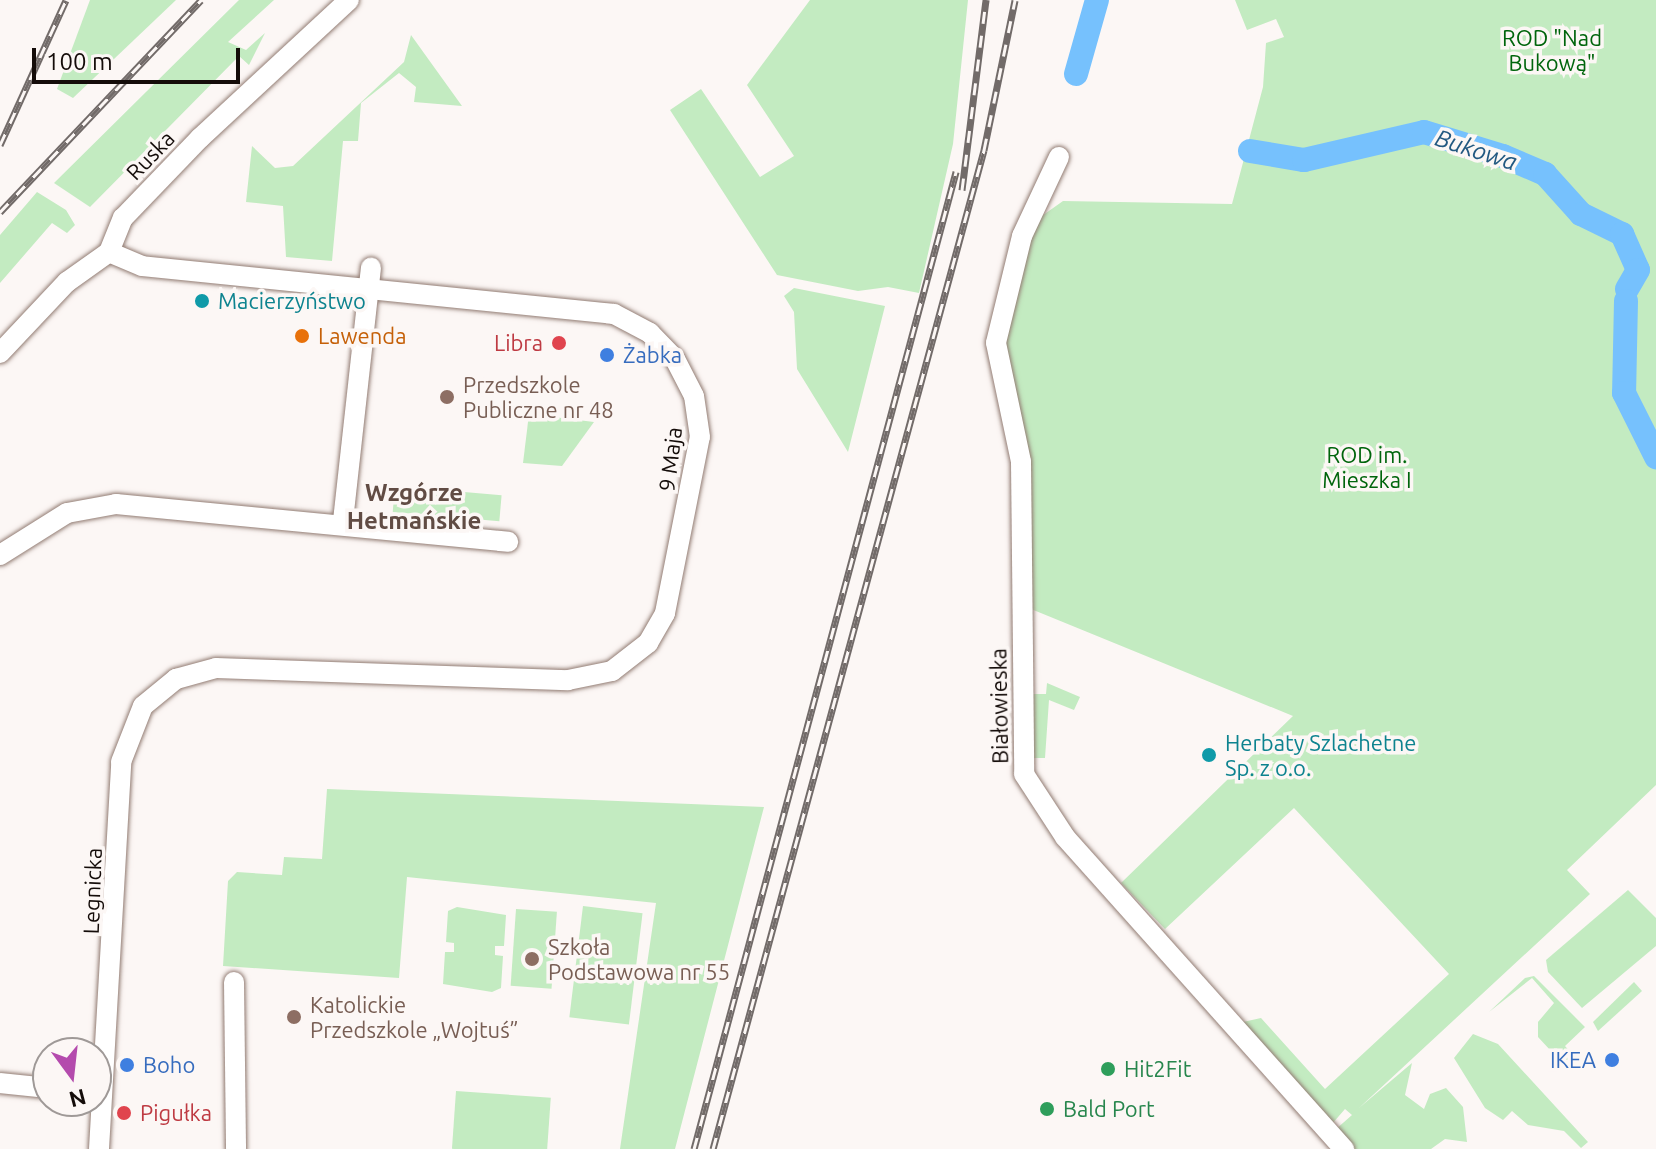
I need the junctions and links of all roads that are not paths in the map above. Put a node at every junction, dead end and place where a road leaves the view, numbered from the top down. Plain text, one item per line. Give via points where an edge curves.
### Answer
1 (349, 0) edge
2 (1059, 157) dead end
3 (109, 252) junction
4 (368, 278) junction
5 (0, 353) edge
6 (343, 521) junction
7 (508, 542) dead end
8 (0, 555) edge
9 (199, 670) joint
10 (234, 982) dead end
11 (104, 1037) edge
12 (0, 1083) edge
13 (32, 1086) edge
14 (100, 1117) edge
15 (99, 1149) edge
16 (236, 1149) edge
17 (1344, 1149) edge

1 - 3 street, Ruska via 129,211
2 - 17 street, Białowieska via 1019,245 996,343 1021,462 1024,774 1058,829
3 - 4 street, 9 Maja via 142,266
3 - 5 street, Ruska via 67,282
4 - 6 street
4 - 9 street, 9 Maja via 595,309 637,325 669,351 692,391 700,437 663,618 631,659 578,680
6 - 7 street
6 - 8 street via 106,505 56,518
9 - 11 street, Legnicka via 149,700 123,749
10 - 16 street
12 - 13 street
14 - 15 street, Legnicka

